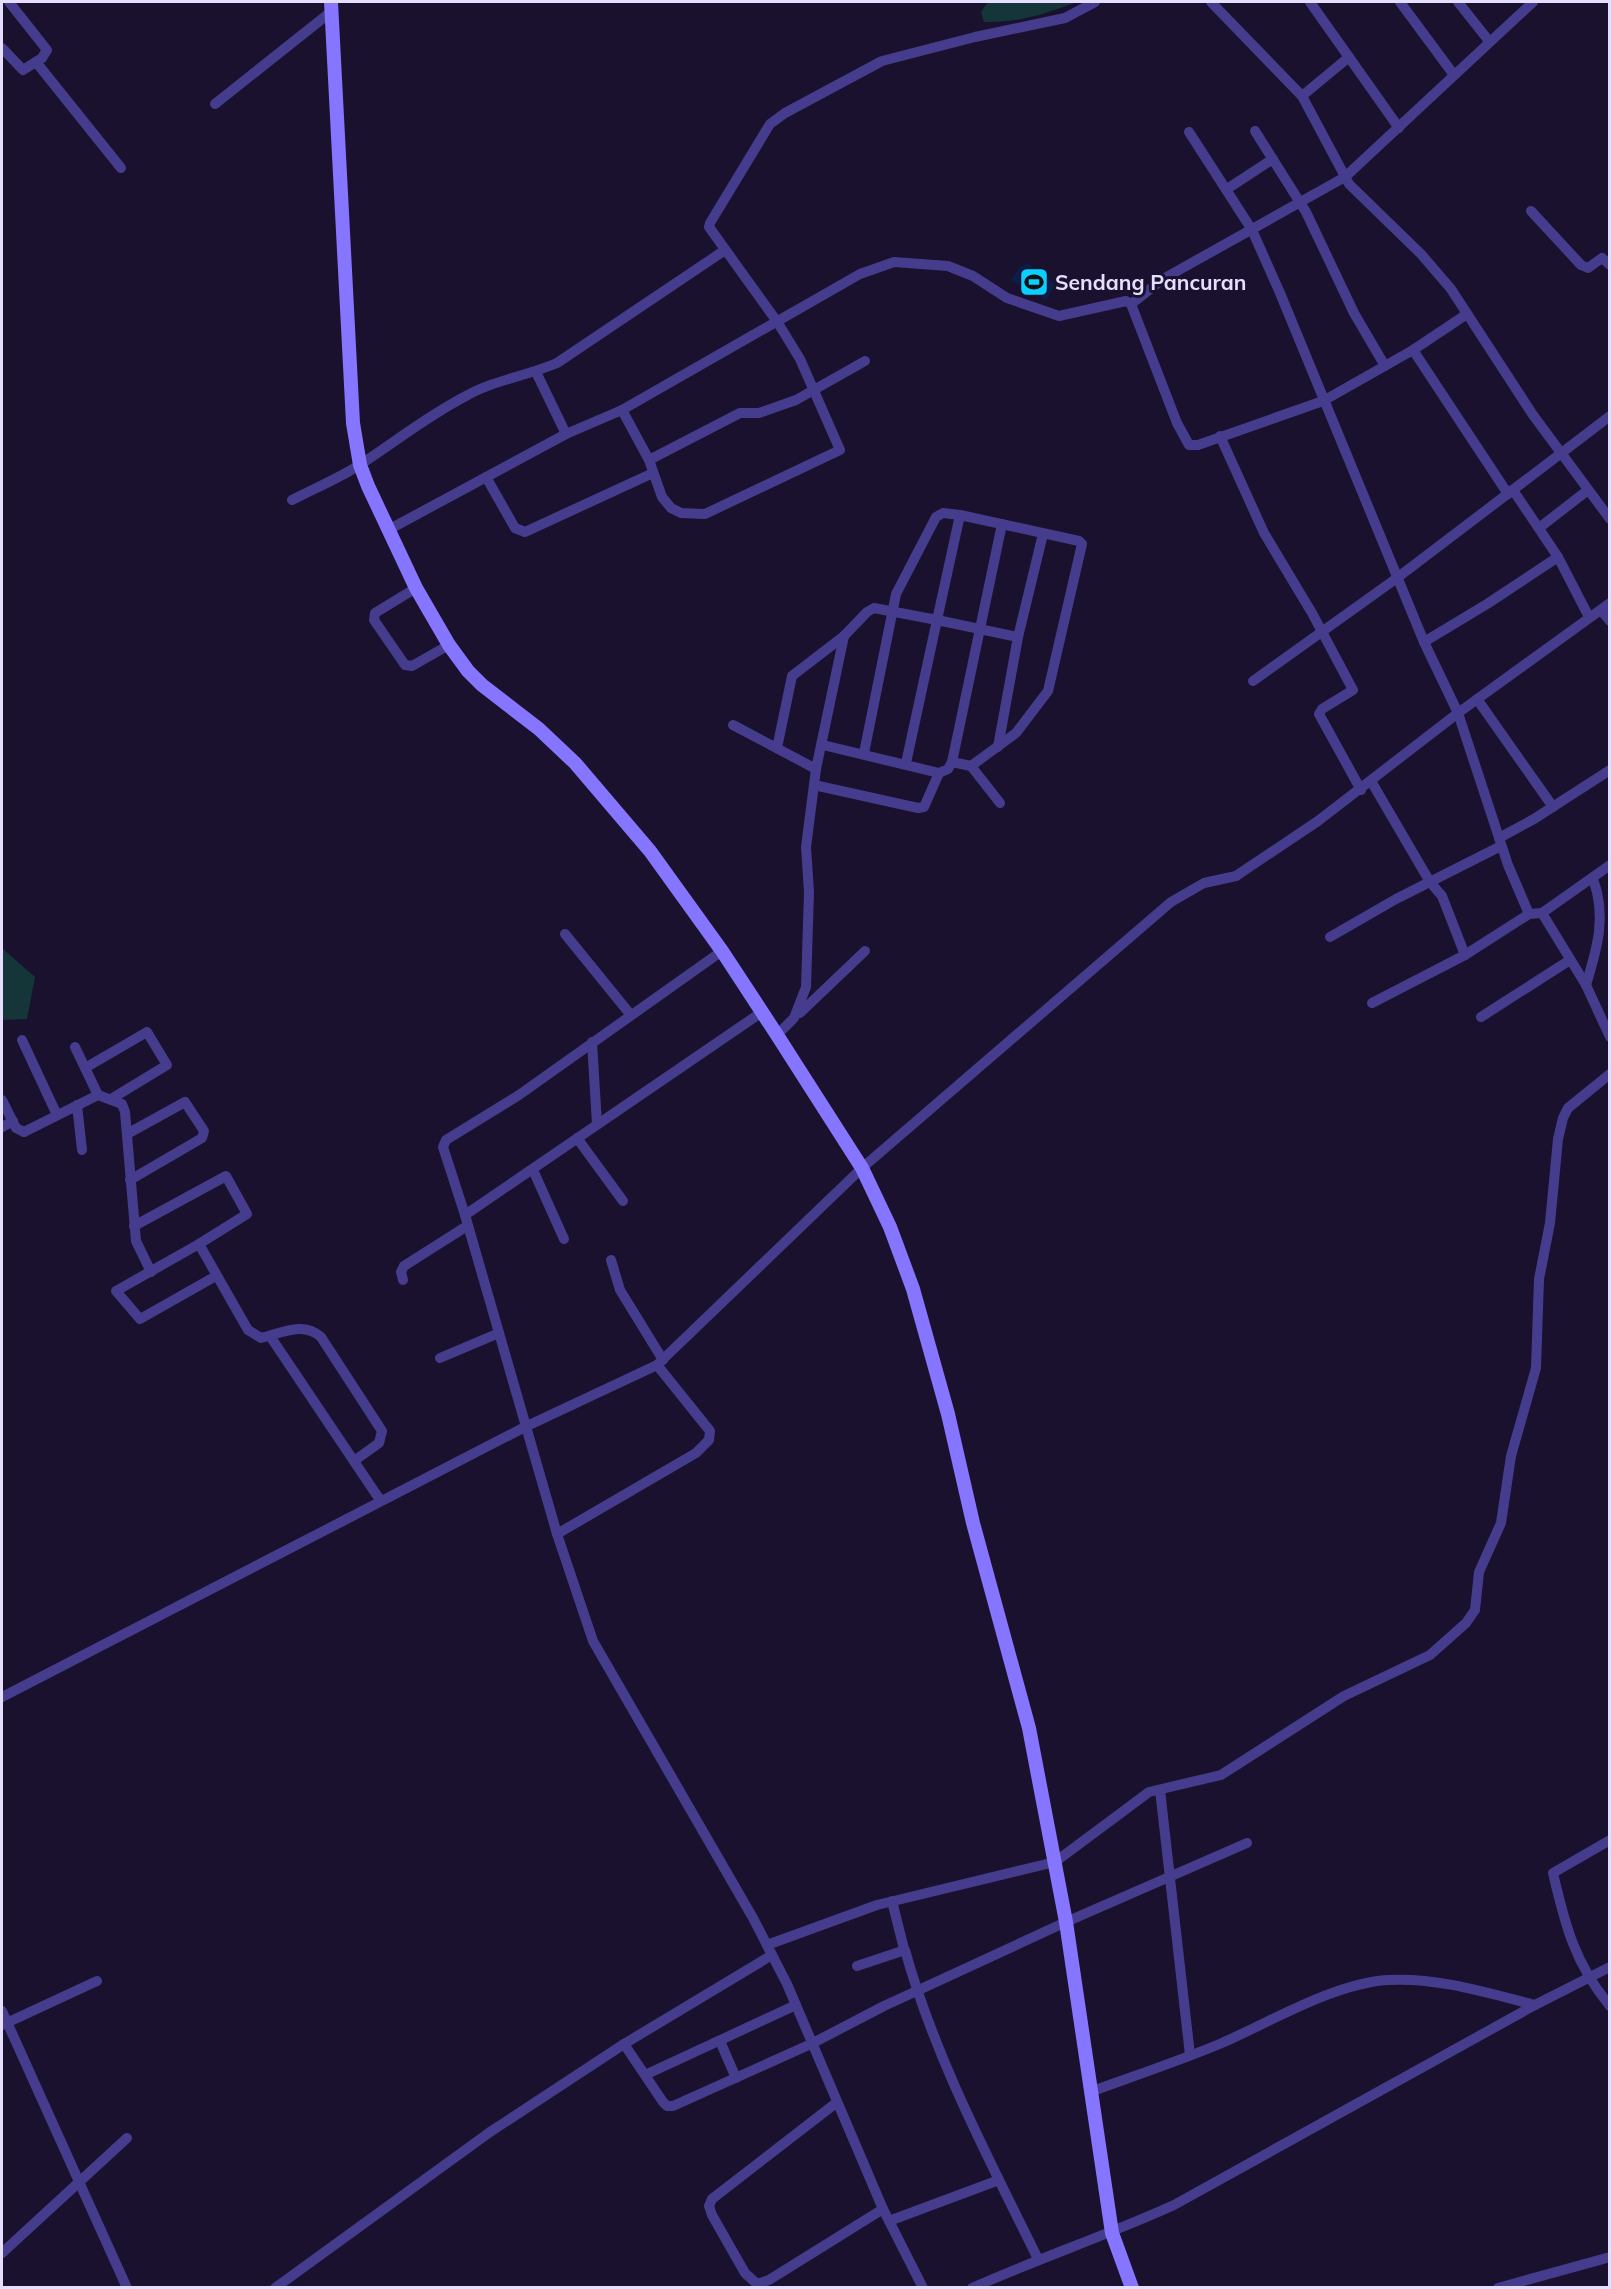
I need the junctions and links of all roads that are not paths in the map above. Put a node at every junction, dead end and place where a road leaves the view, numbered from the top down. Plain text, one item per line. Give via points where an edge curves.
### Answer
1 (9, 2) edge
2 (1095, 2) edge
3 (1210, 2) edge
4 (1310, 2) edge
5 (1400, 2) edge
6 (1458, 2) edge
7 (1533, 2) edge
8 (331, 6) edge
9 (1489, 41) junction
10 (2, 48) edge
11 (1349, 57) junction
12 (36, 62) junction
13 (1454, 75) junction
14 (1302, 96) junction
15 (215, 104) dead end
16 (1399, 128) junction
17 (1255, 131) dead end
18 (1189, 132) dead end
19 (1273, 159) junction
20 (121, 168) dead end
21 (1344, 177) junction
22 (1227, 189) junction
23 (1300, 202) junction
24 (1531, 211) dead end
25 (1252, 230) junction
26 (725, 250) junction
27 (1610, 266) edge
28 (1131, 304) junction
29 (1467, 314) junction
30 (778, 323) junction
31 (1413, 350) junction
32 (865, 361) dead end
33 (1385, 366) junction
34 (536, 372) junction
35 (813, 391) junction
36 (1323, 401) junction
37 (622, 410) junction
38 (1610, 416) edge
39 (566, 434) junction
40 (1220, 436) junction
41 (1561, 454) junction
42 (649, 460) junction
43 (360, 465) junction
44 (653, 473) junction
45 (486, 477) junction
46 (1588, 490) junction
47 (1510, 492) junction
48 (292, 500) dead end
49 (960, 515) junction
50 (1610, 519) edge
51 (1002, 524) junction
52 (1539, 528) junction
53 (388, 530) junction
54 (1043, 534) junction
55 (1558, 557) junction
56 (1397, 578) junction
57 (416, 588) junction
58 (1605, 606) edge
59 (892, 610) junction
60 (1589, 617) junction
61 (937, 620) junction
62 (1610, 621) edge
63 (979, 629) junction
64 (1322, 632) junction
65 (844, 636) junction
66 (1018, 637) junction
67 (1424, 642) junction
68 (449, 645) junction
69 (1253, 681) dead end
70 (1477, 699) junction
71 (1458, 713) junction
72 (733, 725) dead end
73 (823, 745) junction
74 (998, 747) junction
75 (777, 748) junction
76 (864, 753) junction
77 (952, 762) junction
78 (906, 763) junction
79 (971, 766) junction
80 (816, 769) junction
81 (1610, 770) edge
82 (939, 773) junction
83 (1371, 781) junction
84 (814, 785) junction
85 (1361, 790) junction
86 (1000, 803) dead end
87 (1553, 807) junction
88 (1500, 842) junction
89 (1610, 865) edge
90 (1593, 879) junction
91 (1430, 882) junction
92 (1542, 913) junction
93 (1529, 914) junction
94 (565, 934) dead end
95 (1330, 937) dead end
96 (722, 951) junction
97 (865, 951) dead end
98 (1465, 955) junction
99 (1570, 960) junction
100 (1586, 986) junction
101 (1372, 1003) dead end
102 (762, 1012) junction
103 (630, 1014) junction
104 (1481, 1017) dead end
105 (794, 1018) junction
106 (777, 1035) junction
107 (1610, 1037) edge
108 (22, 1040) dead end
109 (591, 1042) junction
110 (75, 1047) dead end
111 (85, 1068) junction
112 (1610, 1074) edge
113 (98, 1095) junction
114 (111, 1099) junction
115 (2, 1100) edge
116 (77, 1105) junction
117 (57, 1115) junction
118 (13, 1121) junction
119 (597, 1124) junction
120 (2, 1127) edge
121 (127, 1134) junction
122 (577, 1138) junction
123 (82, 1150) dead end
124 (862, 1168) junction
125 (532, 1170) junction
126 (130, 1180) junction
127 (623, 1201) dead end
128 (466, 1220) junction
129 (134, 1226) junction
130 (564, 1239) dead end
131 (199, 1244) junction
132 (611, 1260) dead end
133 (151, 1272) junction
134 (216, 1276) junction
135 (403, 1280) dead end
136 (499, 1333) junction
137 (270, 1336) junction
138 (440, 1358) dead end
139 (660, 1363) junction
140 (525, 1427) junction
141 (354, 1461) junction
142 (380, 1500) junction
143 (557, 1534) junction
144 (2, 1697) edge
145 (1160, 1790) junction
146 (1610, 1840) edge
147 (1247, 1843) dead end
148 (1055, 1862) junction
149 (1171, 1875) junction
150 (892, 1901) junction
151 (1066, 1922) junction
152 (904, 1949) junction
153 (769, 1950) junction
154 (857, 1966) dead end
155 (1610, 1967) edge
156 (1587, 1977) junction
157 (97, 1981) dead end
158 (916, 1990) junction
159 (796, 2005) junction
160 (1535, 2005) junction
161 (1610, 2006) edge
162 (2, 2011) edge
163 (4, 2024) edge
164 (720, 2040) junction
165 (624, 2044) junction
166 (811, 2044) junction
167 (1190, 2055) junction
168 (645, 2075) junction
169 (736, 2078) junction
170 (1090, 2092) junction
171 (836, 2103) junction
172 (127, 2138) dead end
173 (999, 2180) junction
174 (78, 2184) junction
175 (883, 2209) junction
176 (889, 2221) junction
177 (1112, 2233) junction
178 (2, 2253) edge
179 (1610, 2257) edge
180 (1038, 2259) junction
181 (127, 2288) edge
182 (275, 2288) edge
183 (923, 2288) edge
184 (972, 2288) edge
185 (1132, 2288) edge
186 (1498, 2288) edge

1 - 12 street via 45,46 46,54
2 - 26 street via 1065,18 882,61 785,113 770,124 710,223
3 - 14 street
4 - 11 street
5 - 13 street
6 - 9 street
7 - 9 street
8 - 15 street
8 - 43 street via 353,411
9 - 13 street
10 - 12 street via 23,70
11 - 14 street
11 - 16 street
12 - 20 street
13 - 16 street
14 - 21 street
16 - 21 street
17 - 19 street
18 - 22 street
19 - 22 street
19 - 23 street
21 - 23 street
21 - 29 street via 1421,254
22 - 25 street
23 - 25 street
23 - 33 street via 1354,313
24 - 27 street via 1581,265 1587,268 1602,258
25 - 28 street via 1163,279
25 - 36 street
26 - 30 street
26 - 34 street via 557,363
28 - 30 street via 1111,302 1059,316 1007,298 959,270 894,262 860,274
28 - 40 street via 1186,442 1198,445
29 - 31 street
29 - 41 street
30 - 35 street via 800,359
30 - 37 street
31 - 33 street
31 - 47 street
32 - 35 street
33 - 36 street
34 - 39 street
34 - 43 street via 465,396
35 - 42 street via 768,411 740,413
35 - 44 street via 840,450 824,459 705,514 681,513 671,508
36 - 40 street
36 - 56 street
37 - 39 street
37 - 42 street
38 - 41 street
39 - 45 street
40 - 64 street via 1264,533
41 - 46 street
41 - 47 street
42 - 44 street
43 - 48 street
43 - 53 street
44 - 45 street via 525,532 514,528
45 - 53 street
46 - 50 street
46 - 52 street
47 - 52 street
47 - 56 street
49 - 51 street
49 - 59 street via 943,513 936,517 900,584
49 - 61 street
51 - 54 street
51 - 63 street
52 - 55 street
53 - 57 street
54 - 66 street
54 - 74 street via 1079,541 1083,548 1048,691 1016,733
55 - 60 street
55 - 67 street
56 - 64 street
56 - 67 street
57 - 68 street
57 - 68 street via 375,613 374,620 405,665 412,666
58 - 60 street
58 - 62 street
59 - 61 street
59 - 65 street via 874,608
59 - 76 street
60 - 70 street
61 - 63 street
61 - 78 street
63 - 66 street
63 - 77 street
64 - 69 street
64 - 85 street via 1353,690 1319,714
65 - 73 street
65 - 75 street via 792,676
66 - 74 street
67 - 71 street
68 - 96 street via 468,671 575,763 650,852
70 - 71 street
70 - 87 street
71 - 83 street
71 - 88 street
72 - 75 street
73 - 76 street
73 - 80 street
74 - 79 street
75 - 80 street
76 - 78 street
77 - 79 street
77 - 82 street
78 - 82 street
79 - 86 street
80 - 84 street
81 - 87 street
82 - 84 street via 924,807 918,808
83 - 85 street
83 - 91 street
84 - 105 street via 806,847 806,987
85 - 124 street via 1236,876 1204,883 1171,902
87 - 88 street
88 - 91 street
88 - 93 street
89 - 90 street
90 - 92 street
90 - 100 street via 1601,918
91 - 95 street
91 - 98 street via 1442,896
92 - 93 street
92 - 99 street
93 - 98 street
94 - 103 street
96 - 102 street
96 - 103 street
97 - 105 street
98 - 101 street
99 - 100 street
99 - 104 street
100 - 107 street
102 - 106 street
102 - 119 street
103 - 109 street
105 - 106 street
106 - 124 street
108 - 117 street
109 - 119 street
109 - 128 street via 519,1095 443,1143
110 - 111 street
111 - 113 street
111 - 114 street via 147,1032 167,1065
112 - 145 street via 1568,1108 1563,1118 1539,1279 1536,1368 1511,1456 1501,1523 1479,1572 1475,1610 1430,1655 1344,1696 1221,1775
113 - 114 street
113 - 116 street
114 - 121 street via 124,1108
115 - 118 street
116 - 117 street
116 - 123 street
117 - 118 street via 24,1132
118 - 120 street
119 - 122 street
121 - 126 street
121 - 126 street via 185,1102 204,1131 202,1138
122 - 125 street
122 - 127 street
124 - 139 street
124 - 148 street via 913,1289 948,1414 973,1523 1029,1728
125 - 128 street
125 - 130 street
126 - 129 street
128 - 135 street via 404,1266
128 - 136 street
129 - 131 street via 226,1176 247,1214
129 - 133 street via 138,1248
131 - 133 street
131 - 134 street
132 - 139 street via 620,1290
133 - 134 street via 116,1291 140,1319
134 - 137 street via 248,1330 261,1338
136 - 138 street
136 - 140 street
137 - 141 street
137 - 141 street via 289,1329 308,1329 321,1337 382,1431 379,1443
139 - 140 street
139 - 143 street via 710,1431 709,1440 696,1453
140 - 142 street
140 - 143 street
141 - 142 street
142 - 144 street
143 - 153 street via 593,1641
145 - 148 street via 1142,1797
145 - 149 street
146 - 156 street via 1553,1873 1568,1936
147 - 149 street
148 - 150 street
148 - 151 street
149 - 151 street
149 - 167 street
150 - 152 street
150 - 153 street
151 - 158 street
151 - 170 street
152 - 154 street
152 - 158 street
153 - 159 street
153 - 165 street
155 - 156 street
156 - 160 street
156 - 161 street
157 - 163 street
158 - 166 street
158 - 173 street
159 - 164 street
159 - 166 street
160 - 167 street via 1479,1990 1388,1980 1359,1985 1310,2003
160 - 177 street via 1184,2200
162 - 163 street
163 - 174 street
164 - 168 street
164 - 169 street
165 - 168 street
165 - 182 street via 490,2132
166 - 169 street
166 - 171 street
167 - 170 street
168 - 169 street via 669,2107
170 - 177 street
171 - 175 street
171 - 175 street via 712,2199 712,2215 745,2273 757,2284
172 - 174 street
173 - 176 street
173 - 180 street
174 - 178 street
174 - 181 street
175 - 176 street
176 - 183 street
177 - 180 street
177 - 185 street
179 - 186 street
180 - 184 street

